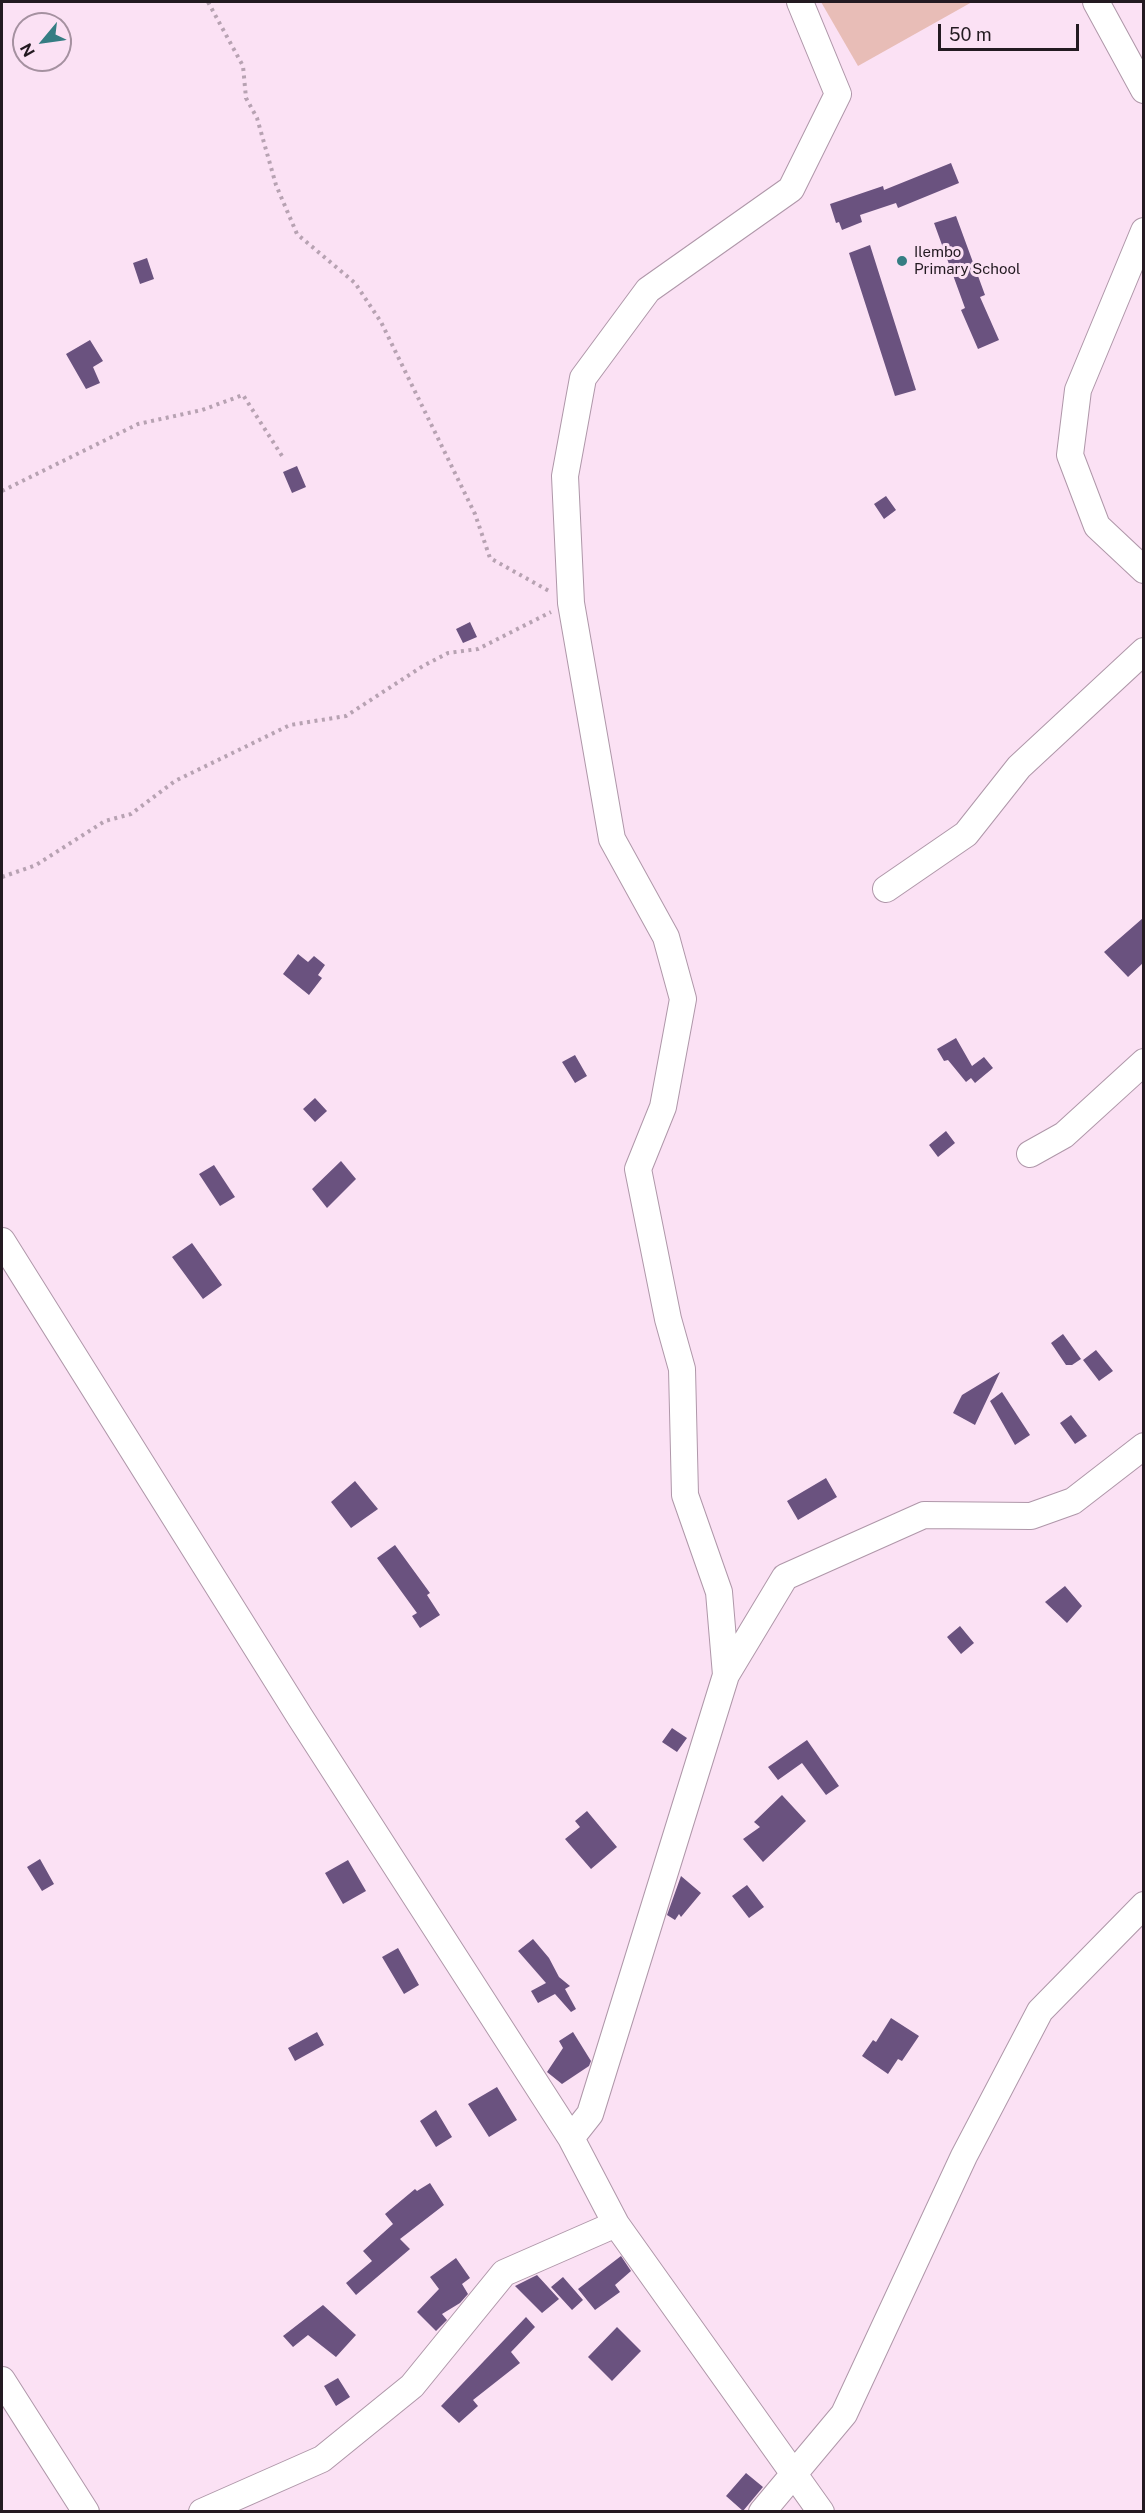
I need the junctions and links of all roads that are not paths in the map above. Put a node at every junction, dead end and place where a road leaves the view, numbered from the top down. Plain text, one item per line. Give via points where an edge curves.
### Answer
1 (800, 2) edge
2 (1096, 2) edge
3 (1143, 90) edge
4 (1143, 231) edge
5 (1143, 570) edge
6 (1143, 651) edge
7 (885, 889) dead end
8 (1143, 1062) edge
9 (1030, 1154) dead end
10 (2, 1241) edge
11 (11, 1280) edge
12 (1143, 1446) edge
13 (726, 1675) junction
14 (1143, 1905) edge
15 (572, 2138) junction
16 (616, 2224) junction
17 (2, 2380) edge
18 (793, 2472) junction
19 (86, 2511) edge
20 (202, 2511) edge
21 (762, 2511) edge
22 (820, 2511) edge

1 - 13 street via 838,94 791,189 648,290 584,378 565,477 571,603 612,839 666,937 683,999 663,1107 638,1169 682,1369 685,1495 719,1592
2 - 3 street
4 - 5 street via 1078,390 1070,455 1097,526
6 - 7 street via 1019,768 966,834
8 - 9 street via 1064,1135
10 - 11 street
11 - 15 street via 294,1707
12 - 13 street via 1073,1501 1030,1516 924,1515 785,1577
13 - 15 street via 590,2114
14 - 18 street via 1040,2011 964,2156 844,2414
15 - 16 street
16 - 18 street
16 - 20 street via 504,2272 412,2386 322,2459
17 - 19 street
18 - 21 street
18 - 22 street

